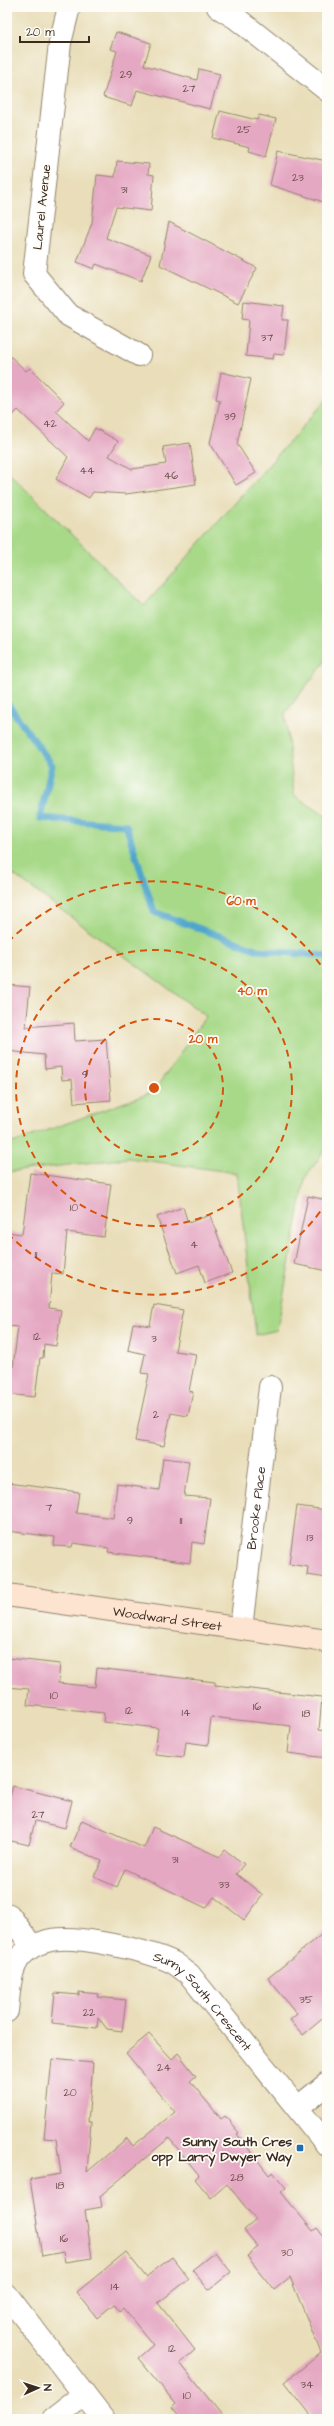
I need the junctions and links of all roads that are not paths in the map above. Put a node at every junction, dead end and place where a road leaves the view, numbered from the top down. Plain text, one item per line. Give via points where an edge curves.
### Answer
1 (69, 7) edge
2 (218, 7) edge
3 (327, 90) edge
4 (139, 355) dead end
5 (270, 1387) dead end
6 (7, 1595) edge
7 (241, 1628) junction
8 (327, 1641) edge
9 (9, 1915) dead end
10 (32, 1946) junction
11 (7, 2012) edge
12 (327, 2084) edge
13 (298, 2107) junction
14 (327, 2145) edge
15 (7, 2295) edge
16 (84, 2395) junction
17 (53, 2419) edge
18 (104, 2419) edge

1 - 4 street, Laurel Avenue via 60,43 34,274 68,315
2 - 3 street via 236,18
5 - 7 street, Brooke Place
6 - 7 street, Woodward Street
7 - 8 street, Woodward Street
9 - 10 street
10 - 11 street, Sunny South Crescent via 20,1958 11,1978
10 - 13 street, Sunny South Crescent via 47,1940 63,1938 92,1941 159,1957 175,1964 189,1974
12 - 13 street
13 - 14 street, Sunny South Crescent
15 - 16 street
16 - 17 street
16 - 18 street

